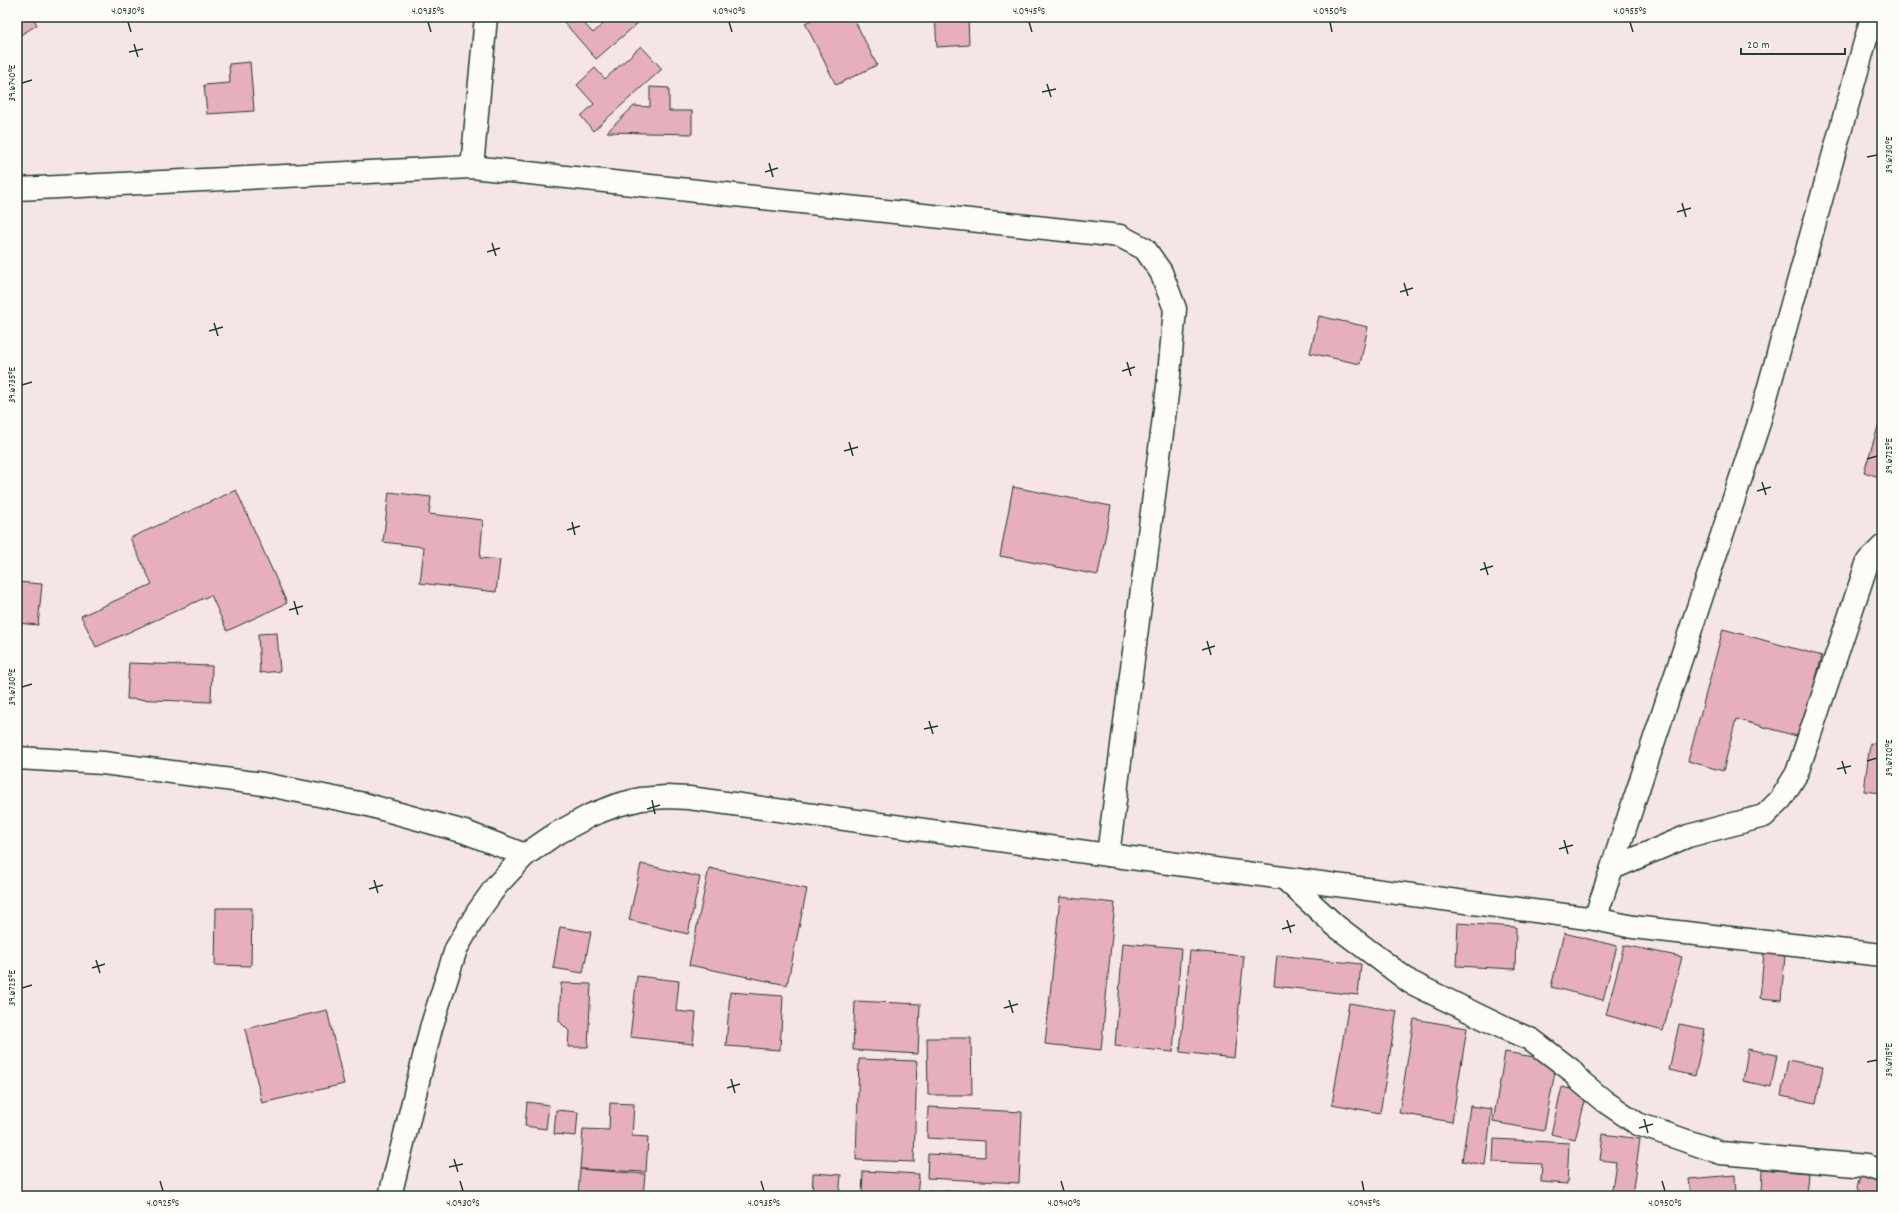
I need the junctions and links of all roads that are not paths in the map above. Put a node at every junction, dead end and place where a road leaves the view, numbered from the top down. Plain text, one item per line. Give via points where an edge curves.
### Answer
1 (486, 17) edge
2 (1872, 17) edge
3 (472, 167) junction
4 (17, 189) edge
5 (1882, 547) edge
6 (17, 758) edge
7 (525, 855) junction
8 (1108, 856) junction
9 (1612, 868) junction
10 (1284, 879) junction
11 (1595, 919) junction
12 (1882, 955) edge
13 (1882, 1171) edge
14 (390, 1196) edge

1 - 3 street
2 - 9 street via 1758,426
3 - 4 street
3 - 8 street via 1120,236 1145,249 1161,272 1175,309 1168,386
5 - 9 street via 1868,561 1797,773 1781,799 1764,816 1688,836
6 - 7 street via 103,763 264,784 364,804 465,832
7 - 8 street via 554,834 591,815 641,799 666,797 739,804
7 - 14 street via 497,885 456,949 431,1028
8 - 10 street
9 - 11 street
10 - 11 street
10 - 13 street via 1336,926 1410,982 1532,1040 1570,1069 1604,1101 1638,1124 1721,1153 1866,1166
11 - 12 street via 1633,928

